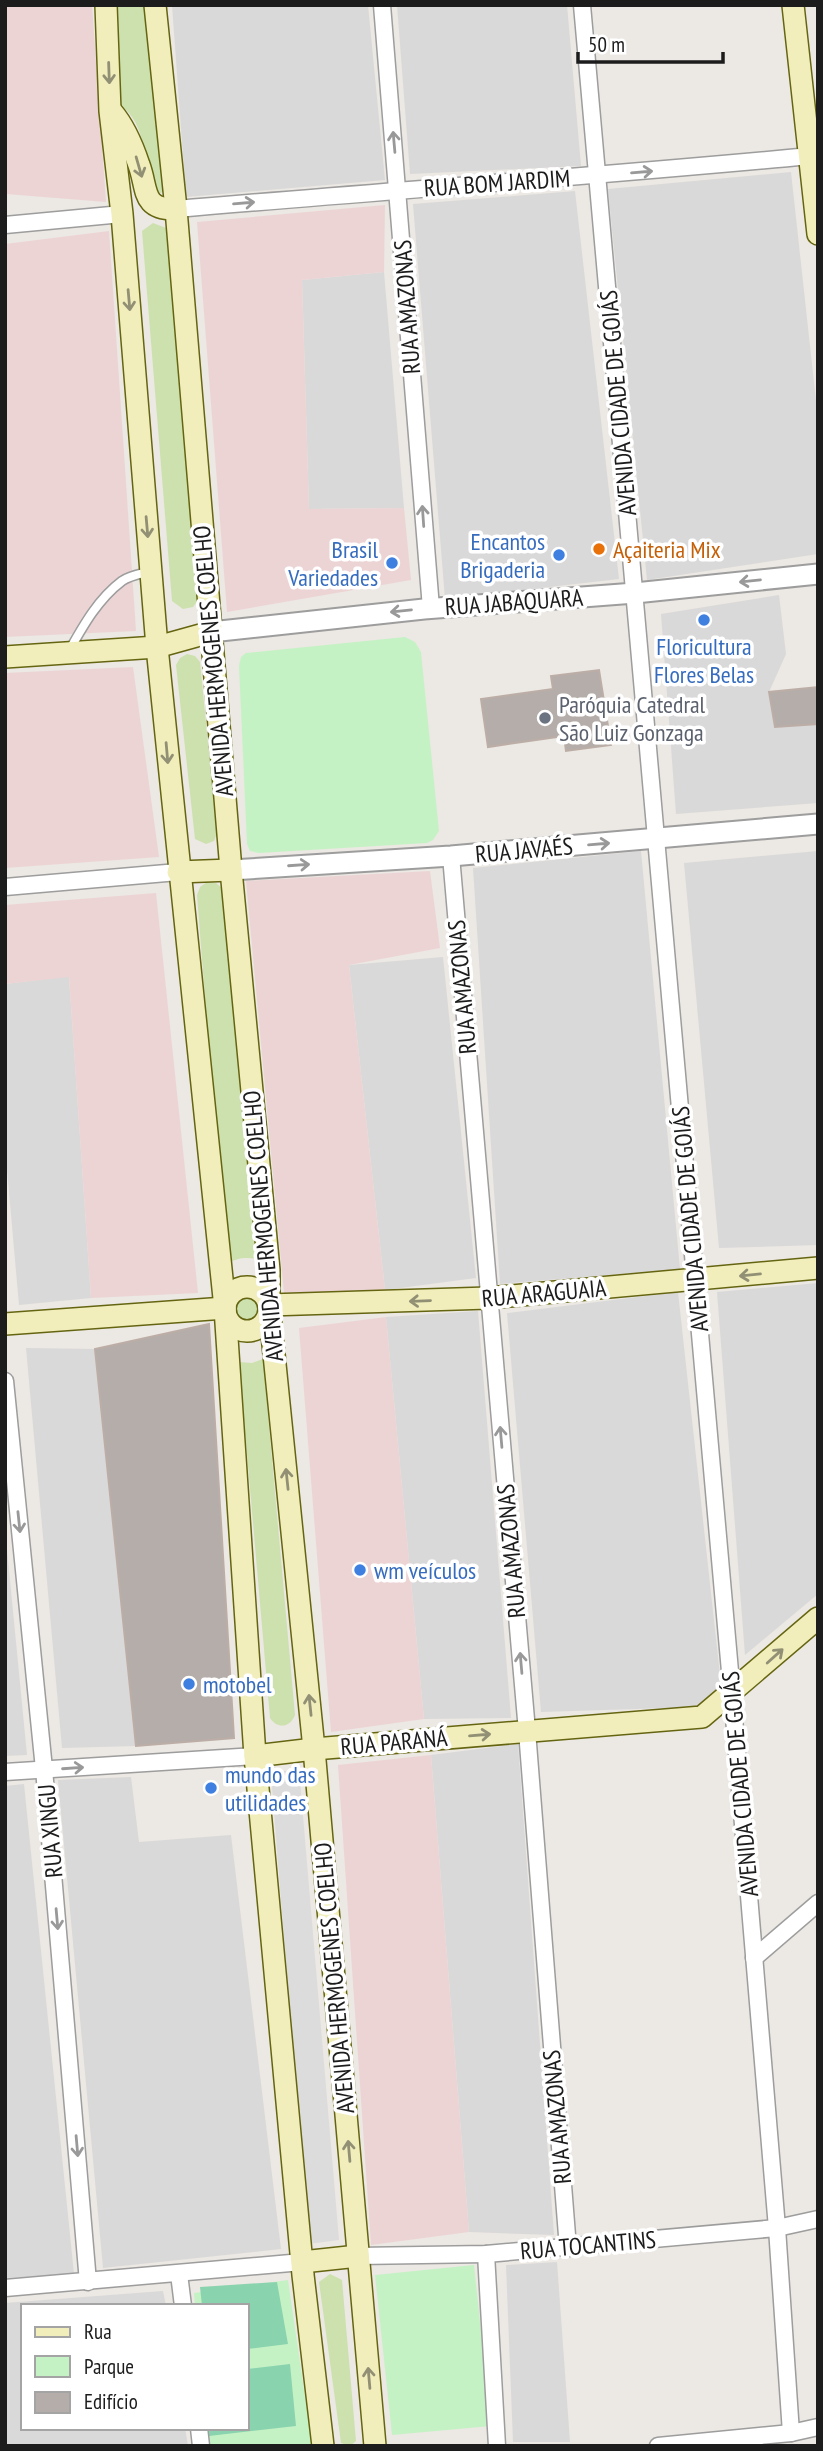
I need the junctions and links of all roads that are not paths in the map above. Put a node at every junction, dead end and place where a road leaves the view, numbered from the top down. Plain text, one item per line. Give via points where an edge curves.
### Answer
1 (106, 5) edge
2 (155, 5) edge
3 (382, 5) edge
4 (582, 5) edge
5 (793, 5) edge
6 (110, 111) junction
7 (814, 156) edge
8 (598, 176) junction
9 (398, 190) junction
10 (176, 209) junction
11 (122, 214) junction
12 (5, 225) edge
13 (818, 234) edge
14 (151, 571) junction
15 (818, 574) edge
16 (635, 593) junction
17 (431, 608) junction
18 (211, 632) junction
19 (157, 647) junction
20 (68, 653) junction
21 (5, 657) edge
22 (818, 824) edge
23 (656, 839) junction
24 (451, 856) junction
25 (231, 870) junction
26 (178, 872) junction
27 (5, 887) edge
28 (818, 1268) edge
29 (696, 1280) junction
30 (488, 1298) junction
31 (269, 1305) junction
32 (225, 1308) junction
33 (5, 1324) edge
34 (5, 1381) edge
35 (818, 1618) edge
36 (732, 1694) junction
37 (527, 1731) junction
38 (314, 1749) junction
39 (255, 1756) junction
40 (44, 1769) junction
41 (5, 1772) edge
42 (818, 1903) edge
43 (754, 1958) junction
44 (818, 2219) edge
45 (777, 2228) junction
46 (568, 2248) junction
47 (486, 2255) junction
48 (358, 2256) junction
49 (302, 2262) junction
50 (179, 2274) junction
51 (88, 2282) junction
52 (5, 2288) edge
53 (183, 2304) edge
54 (818, 2427) edge
55 (791, 2433) junction
56 (323, 2446) edge
57 (375, 2446) edge
58 (497, 2446) edge
59 (658, 2446) edge

1 -> 6 main road, AVENIDA HERMOGENES COELHO
2 - 10 main road, AVENIDA HERMOGENES COELHO
9 -> 3 street, RUA AMAZONAS
4 - 8 street, AVENIDA CIDADE DE GOIÁS
5 - 7 main road
6 -> 10 main road via 119,120 141,168 144,193 157,206
6 - 11 main road, AVENIDA HERMOGENES COELHO
8 -> 7 street, RUA BOM JARDIM
7 - 13 main road
8 - 9 street, RUA BOM JARDIM
8 - 16 street, AVENIDA CIDADE DE GOIÁS
10 -> 9 street, RUA BOM JARDIM
17 -> 9 street, RUA AMAZONAS
10 - 18 main road, AVENIDA HERMOGENES COELHO
11 - 12 street
11 -> 14 main road, AVENIDA HERMOGENES COELHO
14 - 19 main road, AVENIDA HERMOGENES COELHO
14 - 20 lane via 123,580 88,617
15 -> 16 street, RUA JABAQUARA
16 - 17 street, RUA JABAQUARA
16 - 23 street, AVENIDA CIDADE DE GOIÁS
17 -> 18 street, RUA JABAQUARA
18 - 19 main road
18 - 25 main road, AVENIDA HERMOGENES COELHO
19 - 20 main road
19 -> 26 main road, AVENIDA HERMOGENES COELHO
20 - 21 main road
22 - 23 street, RUA JAVAÉS
24 -> 23 street, RUA JAVAÉS
23 - 29 street, AVENIDA CIDADE DE GOIÁS
25 -> 24 street, RUA JAVAÉS
24 - 30 street, RUA AMAZONAS
25 - 26 main road
25 - 31 main road, AVENIDA HERMOGENES COELHO
26 - 27 street
26 - 32 main road, AVENIDA HERMOGENES COELHO
28 -> 29 main road, RUA ARAGUAIA
29 - 30 main road, RUA ARAGUAIA
29 - 36 street, AVENIDA CIDADE DE GOIÁS
30 -> 31 main road, RUA ARAGUAIA
37 -> 30 street, RUA AMAZONAS
31 - 32 main road via 261,1291 245,1287 231,1294
31 - 32 main road via 260,1327 246,1331 229,1321
38 -> 31 main road, AVENIDA HERMOGENES COELHO
32 - 33 main road
32 - 39 main road, AVENIDA HERMOGENES COELHO
34 -> 40 street, RUA XINGU
36 -> 35 main road, RUA PARANÁ
36 - 37 main road, RUA PARANÁ via 702,1717
36 - 43 street, AVENIDA CIDADE DE GOIÁS
38 -> 37 main road, RUA PARANÁ
37 - 46 street, RUA AMAZONAS
38 - 39 main road, RUA PARANÁ
48 -> 38 main road, AVENIDA HERMOGENES COELHO
40 -> 39 street, RUA PARANÁ
39 - 49 main road, AVENIDA HERMOGENES COELHO
40 - 41 street, RUA PARANÁ
40 -> 51 street, RUA XINGU
42 - 43 street
43 - 45 street, AVENIDA CIDADE DE GOIÁS
44 - 45 street, RUA TOCANTINS
45 - 46 street, RUA TOCANTINS
45 - 55 street, AVENIDA CIDADE DE GOIÁS
46 - 47 street, RUA TOCANTINS
47 - 48 street, RUA TOCANTINS
47 - 58 street
48 - 49 main road
57 -> 48 main road, AVENIDA HERMOGENES COELHO
49 - 50 street
49 - 56 main road, AVENIDA HERMOGENES COELHO
50 - 51 street
50 - 53 street
51 - 52 street
54 - 55 street
55 - 59 street

